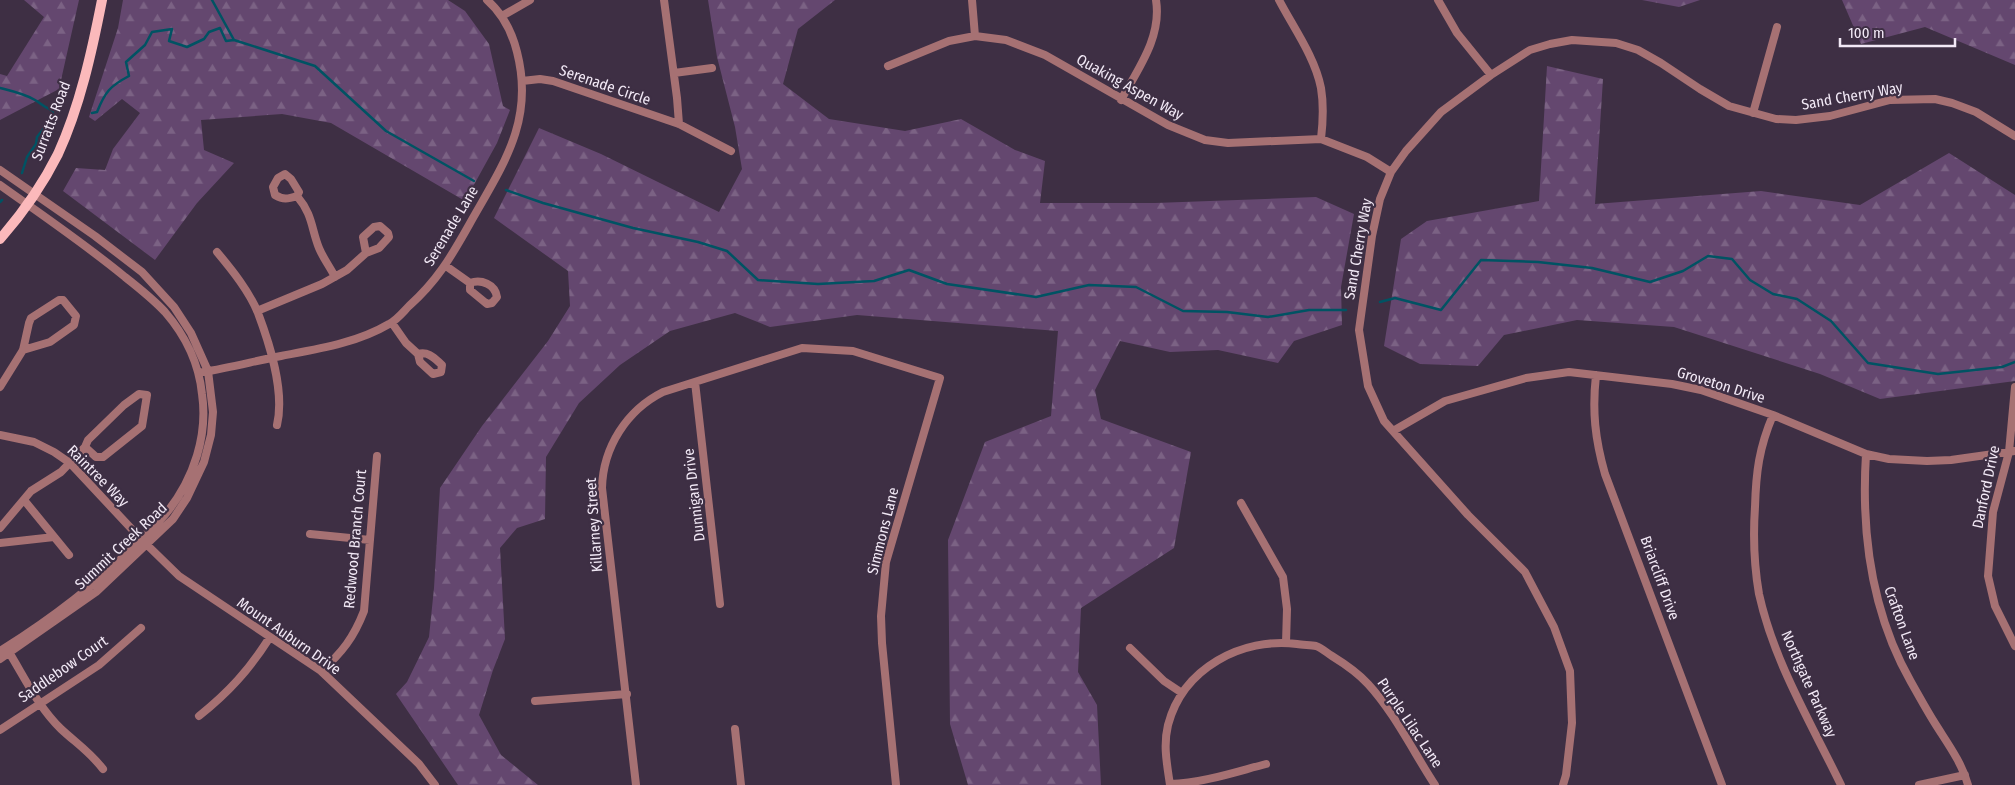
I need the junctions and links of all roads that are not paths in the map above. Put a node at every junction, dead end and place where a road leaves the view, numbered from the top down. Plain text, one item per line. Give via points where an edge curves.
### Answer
1 (102, 0) edge
2 (488, 0) edge
3 (530, 0) edge
4 (664, 0) edge
5 (972, 0) edge
6 (1156, 0) edge
7 (1279, 0) edge
8 (1438, 0) edge
9 (502, 16) junction
10 (1777, 27) dead end
11 (975, 36) junction
12 (888, 66) dead end
13 (712, 68) dead end
14 (674, 73) junction
15 (1491, 75) junction
16 (522, 81) junction
17 (1121, 100) junction
18 (1753, 113) junction
19 (679, 124) junction
20 (2015, 136) edge
21 (1322, 139) junction
22 (731, 151) dead end
23 (0, 170) edge
24 (1391, 172) junction
25 (0, 185) edge
26 (34, 193) junction
27 (297, 196) dead end
28 (27, 204) junction
29 (0, 239) edge
30 (216, 252) dead end
31 (366, 253) dead end
32 (446, 266) junction
33 (335, 277) junction
34 (470, 283) dead end
35 (257, 312) junction
36 (392, 322) junction
37 (23, 350) junction
38 (418, 354) dead end
39 (272, 358) junction
40 (208, 371) junction
41 (199, 373) junction
42 (1596, 375) junction
43 (940, 378) joint
44 (695, 382) junction
45 (0, 387) edge
46 (2015, 387) edge
47 (1773, 415) junction
48 (277, 425) dead end
49 (1393, 431) junction
50 (0, 436) edge
51 (84, 448) junction
52 (2012, 451) edge
53 (1866, 454) junction
54 (376, 456) dead end
55 (70, 463) junction
56 (24, 500) junction
57 (1241, 503) dead end
58 (0, 528) edge
59 (310, 534) dead end
60 (54, 537) junction
61 (370, 540) junction
62 (144, 542) junction
63 (0, 543) edge
64 (68, 555) dead end
65 (720, 604) dead end
66 (141, 628) dead end
67 (270, 637) junction
68 (1286, 643) junction
69 (2015, 646) edge
70 (1130, 648) dead end
71 (5, 650) edge
72 (0, 659) edge
73 (321, 671) junction
74 (1182, 693) junction
75 (627, 694) junction
76 (535, 701) dead end
77 (40, 704) junction
78 (199, 716) dead end
79 (735, 729) dead end
80 (0, 730) edge
81 (1266, 764) dead end
82 (103, 768) dead end
83 (1965, 775) junction
84 (1170, 784) edge
85 (434, 785) edge
86 (636, 785) edge
87 (741, 785) edge
88 (896, 785) edge
89 (1435, 785) edge
90 (1563, 785) edge
91 (1722, 785) edge
92 (1841, 785) edge
93 (1919, 785) edge
94 (1968, 785) edge

1 - 26 main road, Surratts Road via 89,57 64,138
2 - 9 street, Serenade Lane
3 - 9 street
4 - 14 street
5 - 11 street
6 - 17 street via 1156,27 1149,48
7 - 21 street via 1311,60 1321,87
8 - 15 street via 1458,34
9 - 16 street, Serenade Lane via 516,47
10 - 18 street
11 - 12 street, Quaking Aspen Way via 949,42
11 - 17 street, Quaking Aspen Way via 1006,40 1045,55
13 - 14 street
14 - 19 street
15 - 18 street, Sand Cherry Way via 1530,50 1550,44 1572,40 1616,43 1661,62 1729,106
15 - 24 street, Sand Cherry Way via 1441,112
16 - 19 street, Serenade Circle via 553,81
16 - 32 street, Serenade Lane via 520,115 510,151
17 - 21 street, Quaking Aspen Way via 1205,140 1228,143
18 - 20 street, Sand Cherry Way via 1796,120 1830,116 1890,100 1934,100 1976,112
19 - 22 street, Serenade Circle
21 - 24 street, Quaking Aspen Way via 1367,157
23 - 26 street, Summit Creek Road
24 - 49 street, Sand Cherry Way via 1380,199 1372,236 1359,330 1368,386 1384,421
25 - 28 street, Summit Creek Road
26 - 28 main road, Surratts Road
26 - 40 street, Summit Creek Road via 142,272 184,321
27 - 33 street via 309,215 319,248
28 - 29 main road, Surratts Road
28 - 41 street, Summit Creek Road via 98,255 152,300 186,342
30 - 35 street
31 - 33 street
32 - 34 street
32 - 36 street, Serenade Lane
33 - 35 street
35 - 39 street
36 - 38 street
36 - 39 street, Serenade Lane via 371,334 343,343
37 - 37 street via 32,318 63,300 76,316 74,325 50,342
37 - 45 street
39 - 40 street, Serenade Lane
39 - 48 street via 280,402
40 - 41 street, Serenade Lane
40 - 62 street, Summit Creek Road via 212,423 204,462 180,509
41 - 62 street, Summit Creek Road via 204,420 193,466 186,484
42 - 47 street, Groveton Drive via 1701,390
42 - 49 street, Groveton Drive via 1558,373 1526,378 1445,401
42 - 91 street, Briarcliff Drive via 1596,444 1605,474
43 - 44 street, Killarney Street via 853,351 802,348
43 - 88 street, Simmons Lane via 886,562 883,589 882,643
44 - 65 street, Dunnigan Drive
44 - 75 street, Killarney Street via 664,392 640,406 616,438 604,469 602,488
46 - 52 street, Danford Drive
47 - 53 street, Groveton Drive
47 - 92 street, Northgate Parkway via 1762,440 1756,474 1754,527 1759,593 1783,667
49 - 90 street, Sand Cherry Way via 1468,515 1525,572 1554,627 1570,671 1572,723
50 - 55 street, Raintree Way via 34,442
51 - 51 street via 88,440 124,405 139,394 147,395 142,426 103,457 96,457
51 - 55 street
52 - 53 street, Groveton Drive via 1927,461 1900,461
52 - 69 street, Danford Drive via 1993,512 1988,576 1995,606
53 - 83 street, Crafton Lane via 1867,550 1883,618 1910,680
54 - 61 street, Redwood Branch Court
55 - 56 street via 36,486
55 - 62 street, Raintree Way
56 - 58 street
56 - 60 street
57 - 68 street via 1283,577 1287,609
59 - 61 street
60 - 63 street
60 - 64 street
61 - 73 street, Redwood Branch Court via 364,611 348,644
62 - 67 street, Mount Auburn Drive via 191,586
62 - 71 street, Summit Creek Road via 79,597
66 - 77 street, Saddlebow Court via 99,665
67 - 73 street, Mount Auburn Drive
67 - 78 street via 245,674
68 - 74 street, Purple Lilac Lane via 1239,649 1220,658
68 - 89 street, Purple Lilac Lane via 1316,646 1368,684
70 - 74 street
71 - 72 street, Summit Creek Road
71 - 77 street
73 - 85 street, Mount Auburn Drive via 419,764
74 - 84 street, Purple Lilac Lane via 1169,723 1165,743
75 - 76 street
75 - 86 street, Killarney Street
77 - 80 street, Saddlebow Court
77 - 82 street via 60,729 92,754
79 - 87 street
81 - 84 street via 1215,778
83 - 93 street
83 - 94 street, Crafton Lane

